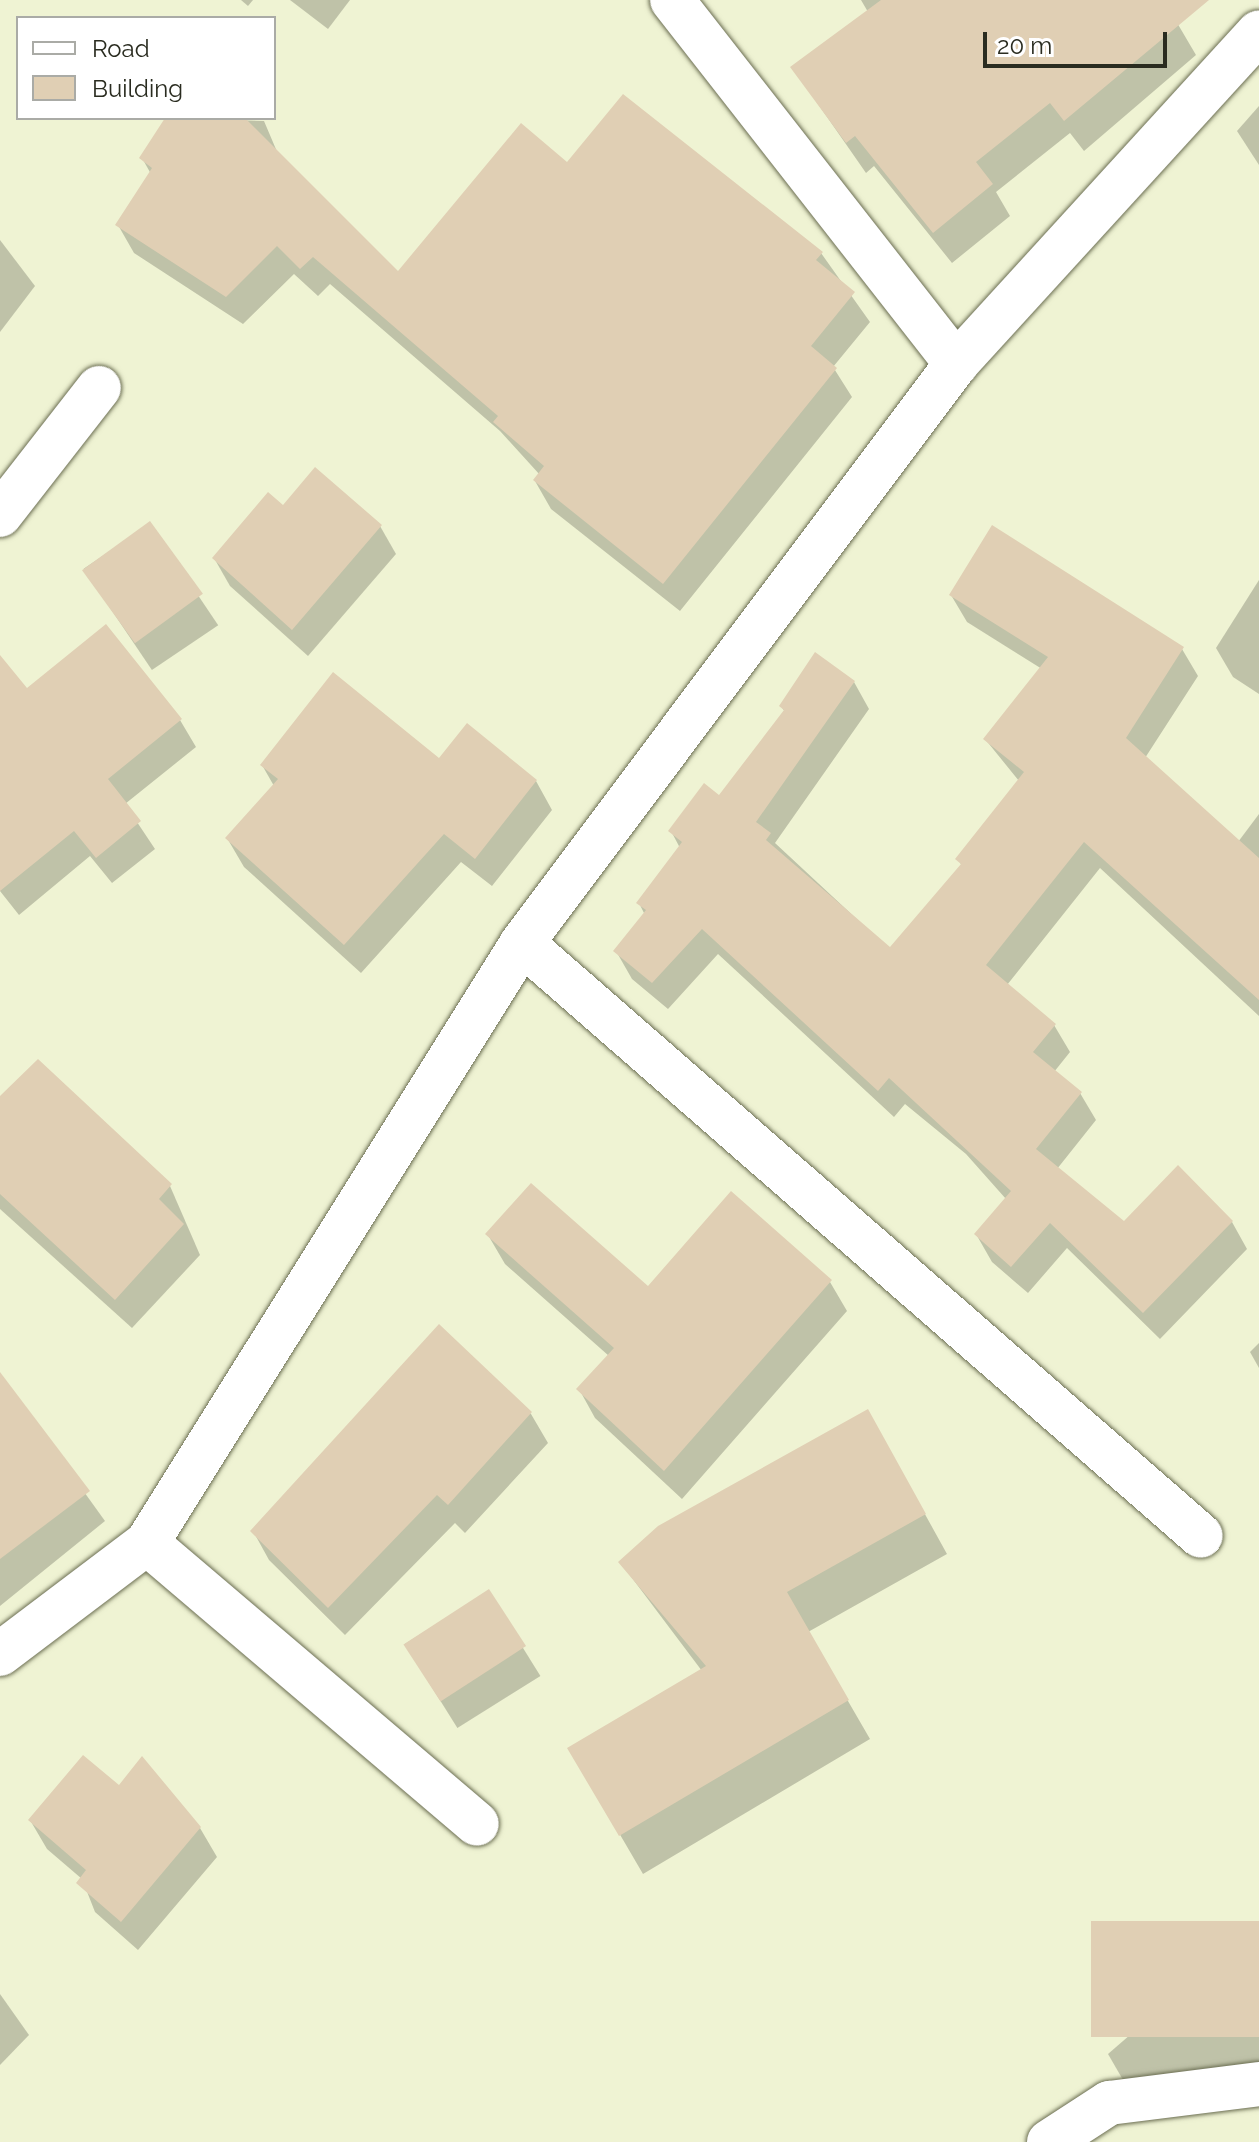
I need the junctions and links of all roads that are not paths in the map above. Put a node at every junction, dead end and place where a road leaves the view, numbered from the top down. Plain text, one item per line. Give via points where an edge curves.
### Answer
1 (672, 0) edge
2 (1259, 32) edge
3 (956, 364) junction
4 (99, 388) dead end
5 (0, 515) edge
6 (522, 943) junction
7 (1201, 1536) dead end
8 (147, 1543) junction
9 (0, 1654) edge
10 (477, 1824) dead end
11 (1259, 2084) edge
12 (1049, 2142) edge

1 - 3 street
2 - 3 street
3 - 6 street
4 - 5 street
6 - 7 street
6 - 8 street
8 - 9 street
8 - 10 street
11 - 12 street via 1109,2103

